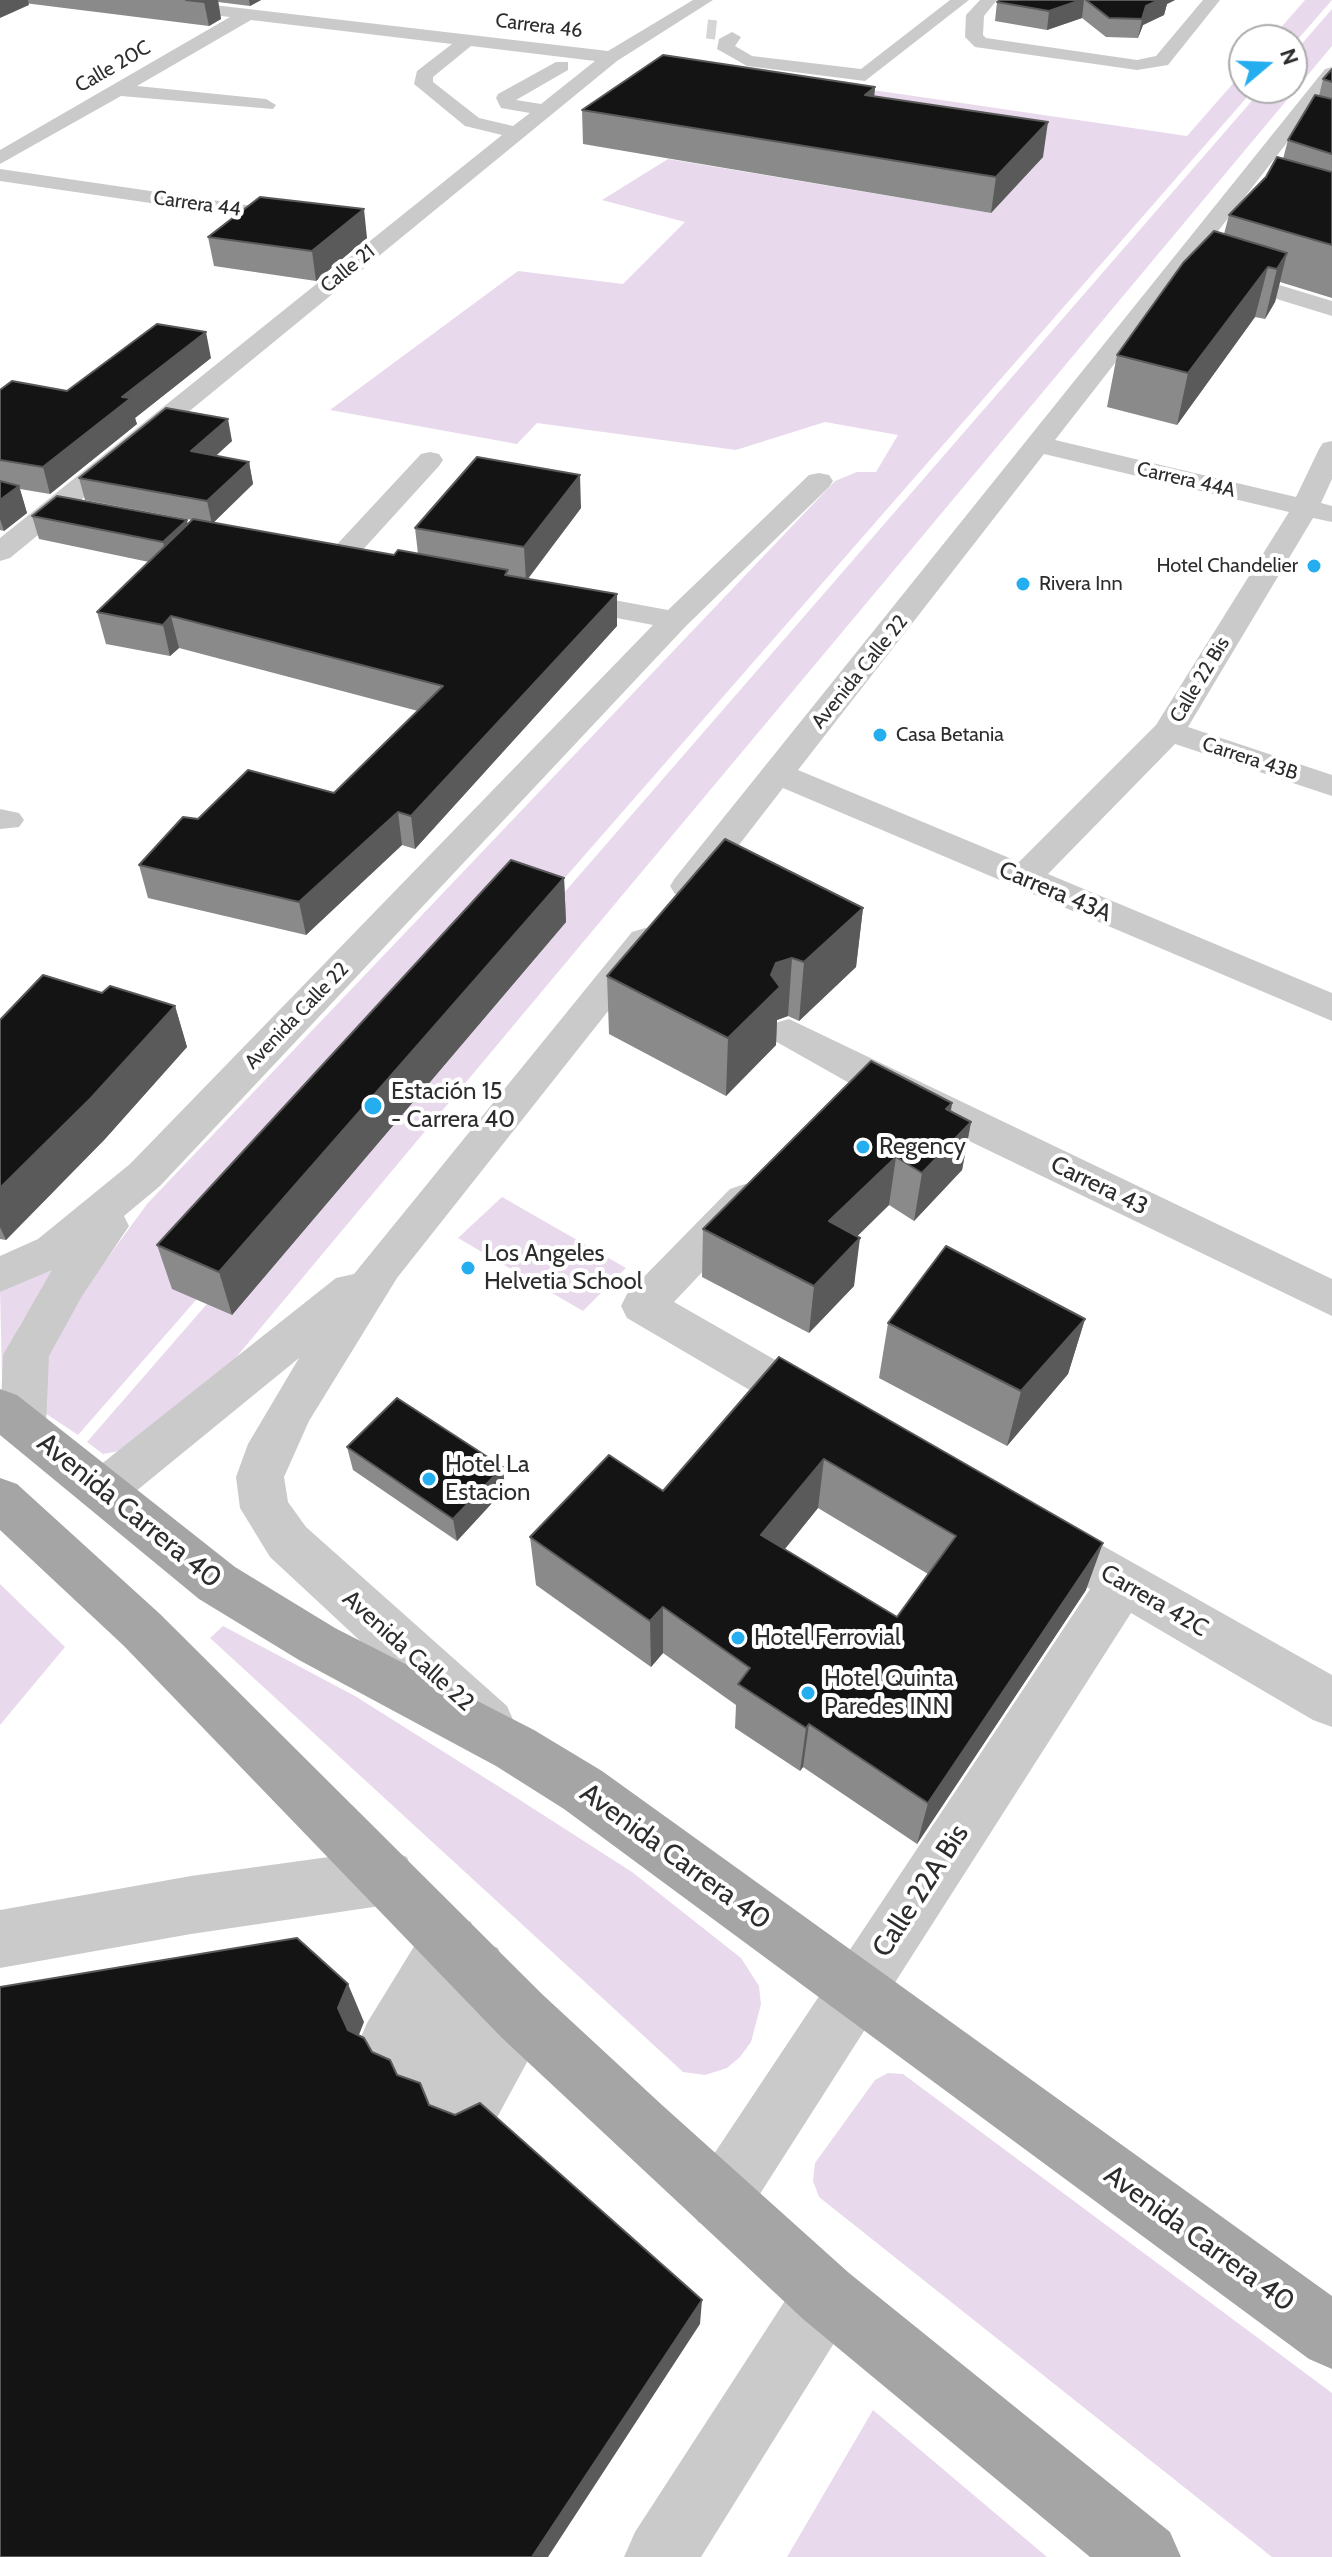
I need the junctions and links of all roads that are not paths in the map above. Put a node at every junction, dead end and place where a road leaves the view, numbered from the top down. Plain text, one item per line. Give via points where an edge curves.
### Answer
1 (128, 0) edge
2 (705, 0) tunnel mouth
3 (961, 0) edge
4 (989, 0) edge
5 (1212, 0) edge
6 (248, 14) junction
7 (666, 23) junction
8 (696, 28) tunnel mouth
9 (753, 38) tunnel mouth
10 (467, 40) junction
11 (785, 47) dead end
12 (611, 57) junction
13 (562, 66) dead end
14 (788, 66) junction
15 (1332, 73) edge
16 (119, 90) junction
17 (266, 105) dead end
18 (544, 110) junction
19 (516, 133) junction
20 (0, 158) edge
21 (0, 175) edge
22 (315, 221) edge
23 (362, 227) edge
24 (394, 232) junction
25 (1182, 263) junction
26 (1332, 309) edge
27 (1041, 445) junction
28 (1332, 449) edge
29 (430, 460) dead end
30 (819, 481) dead end
31 (40, 504) junction
32 (1319, 511) edge
33 (98, 515) edge
34 (0, 552) edge
35 (309, 554) edge
36 (339, 559) junction
37 (369, 565) edge
38 (537, 595) edge
39 (675, 620) junction
40 (1169, 731) junction
41 (779, 774) junction
42 (1332, 786) edge
43 (1024, 878) junction
44 (1332, 1008) edge
45 (789, 1032) dead end
46 (865, 1074) junction
47 (833, 1107) edge
48 (770, 1173) edge
49 (145, 1175) junction
50 (382, 1266) junction
51 (0, 1275) edge
52 (1332, 1298) edge
53 (11, 1417) edge
54 (848, 1425) edge
55 (102, 1491) junction
56 (0, 1499) edge
57 (999, 1511) edge
58 (1122, 1583) junction
59 (1332, 1703) edge
60 (515, 1748) junction
61 (387, 1877) junction
62 (0, 1939) edge
63 (486, 1979) junction
64 (857, 1989) junction
65 (720, 2200) junction
66 (826, 2296) junction
67 (1332, 2336) edge
68 (660, 2557) edge
69 (1145, 2557) edge

1 - 6 street, Carrera 46
2 - 7 street, Calle 21
3 - 14 street via 870,73 850,76
4 - 5 street via 975,15 974,37 981,43 1137,65 1162,61
6 - 10 street, Carrera 46
6 - 16 street, Calle 20C
7 - 8 street
7 - 12 street, Calle 21
9 - 14 street via 724,34 724,46 733,56 755,63
10 - 12 street, Carrera 46
10 - 19 street via 424,75 423,84 472,122
11 - 14 street via 794,55
12 - 18 street, Calle 21
13 - 18 street via 505,98 508,104
15 - 25 street, Avenida Calle 22 via 1254,189
16 - 17 street
16 - 20 street, Calle 20C
18 - 19 street, Calle 21
19 - 24 street, Calle 21
21 - 22 street, Carrera 44
23 - 24 street
24 - 31 street, Calle 21
25 - 26 street
25 - 27 street, Avenida Calle 22
27 - 32 street, Carrera 44A
27 - 41 street, Avenida Calle 22
28 - 32 street, Calle 22 Bis
29 - 36 street
30 - 39 street, Avenida Calle 22
31 - 33 street
31 - 34 street, Calle 21
32 - 40 street, Calle 22 Bis
35 - 36 street
36 - 37 street
38 - 39 street
39 - 49 street, Avenida Calle 22
40 - 42 street, Carrera 43B
40 - 43 street, Calle 22 Bis
41 - 43 street, Carrera 43A
41 - 50 street, Avenida Calle 22 via 673,918
43 - 44 street, Carrera 43A
45 - 46 street, Carrera 43
46 - 47 street
46 - 52 street, Carrera 43
48 - 54 street via 643,1306
49 - 51 street, Avenida Calle 22 via 53,1251
49 - 53 street, Avenida Calle 22 via 37,1331
50 - 55 street, Avenida Calle 22
50 - 60 street, Avenida Calle 22 via 272,1444 259,1493 288,1542
53 - 55 main road, Avenida Carrera 40
55 - 60 main road, Avenida Carrera 40 via 217,1583 317,1644
56 - 61 main road via 142,1630
57 - 58 street, Carrera 42C
58 - 59 street, Carrera 42C
58 - 64 street, Calle 22A Bis
60 - 64 main road, Avenida Carrera 40 via 583,1790
61 - 62 street
61 - 63 main road
63 - 63 street via 424,2077
63 - 65 main road
64 - 65 street, Calle 22A Bis
64 - 67 main road, Avenida Carrera 40
65 - 66 main road
66 - 68 street
66 - 69 main road

